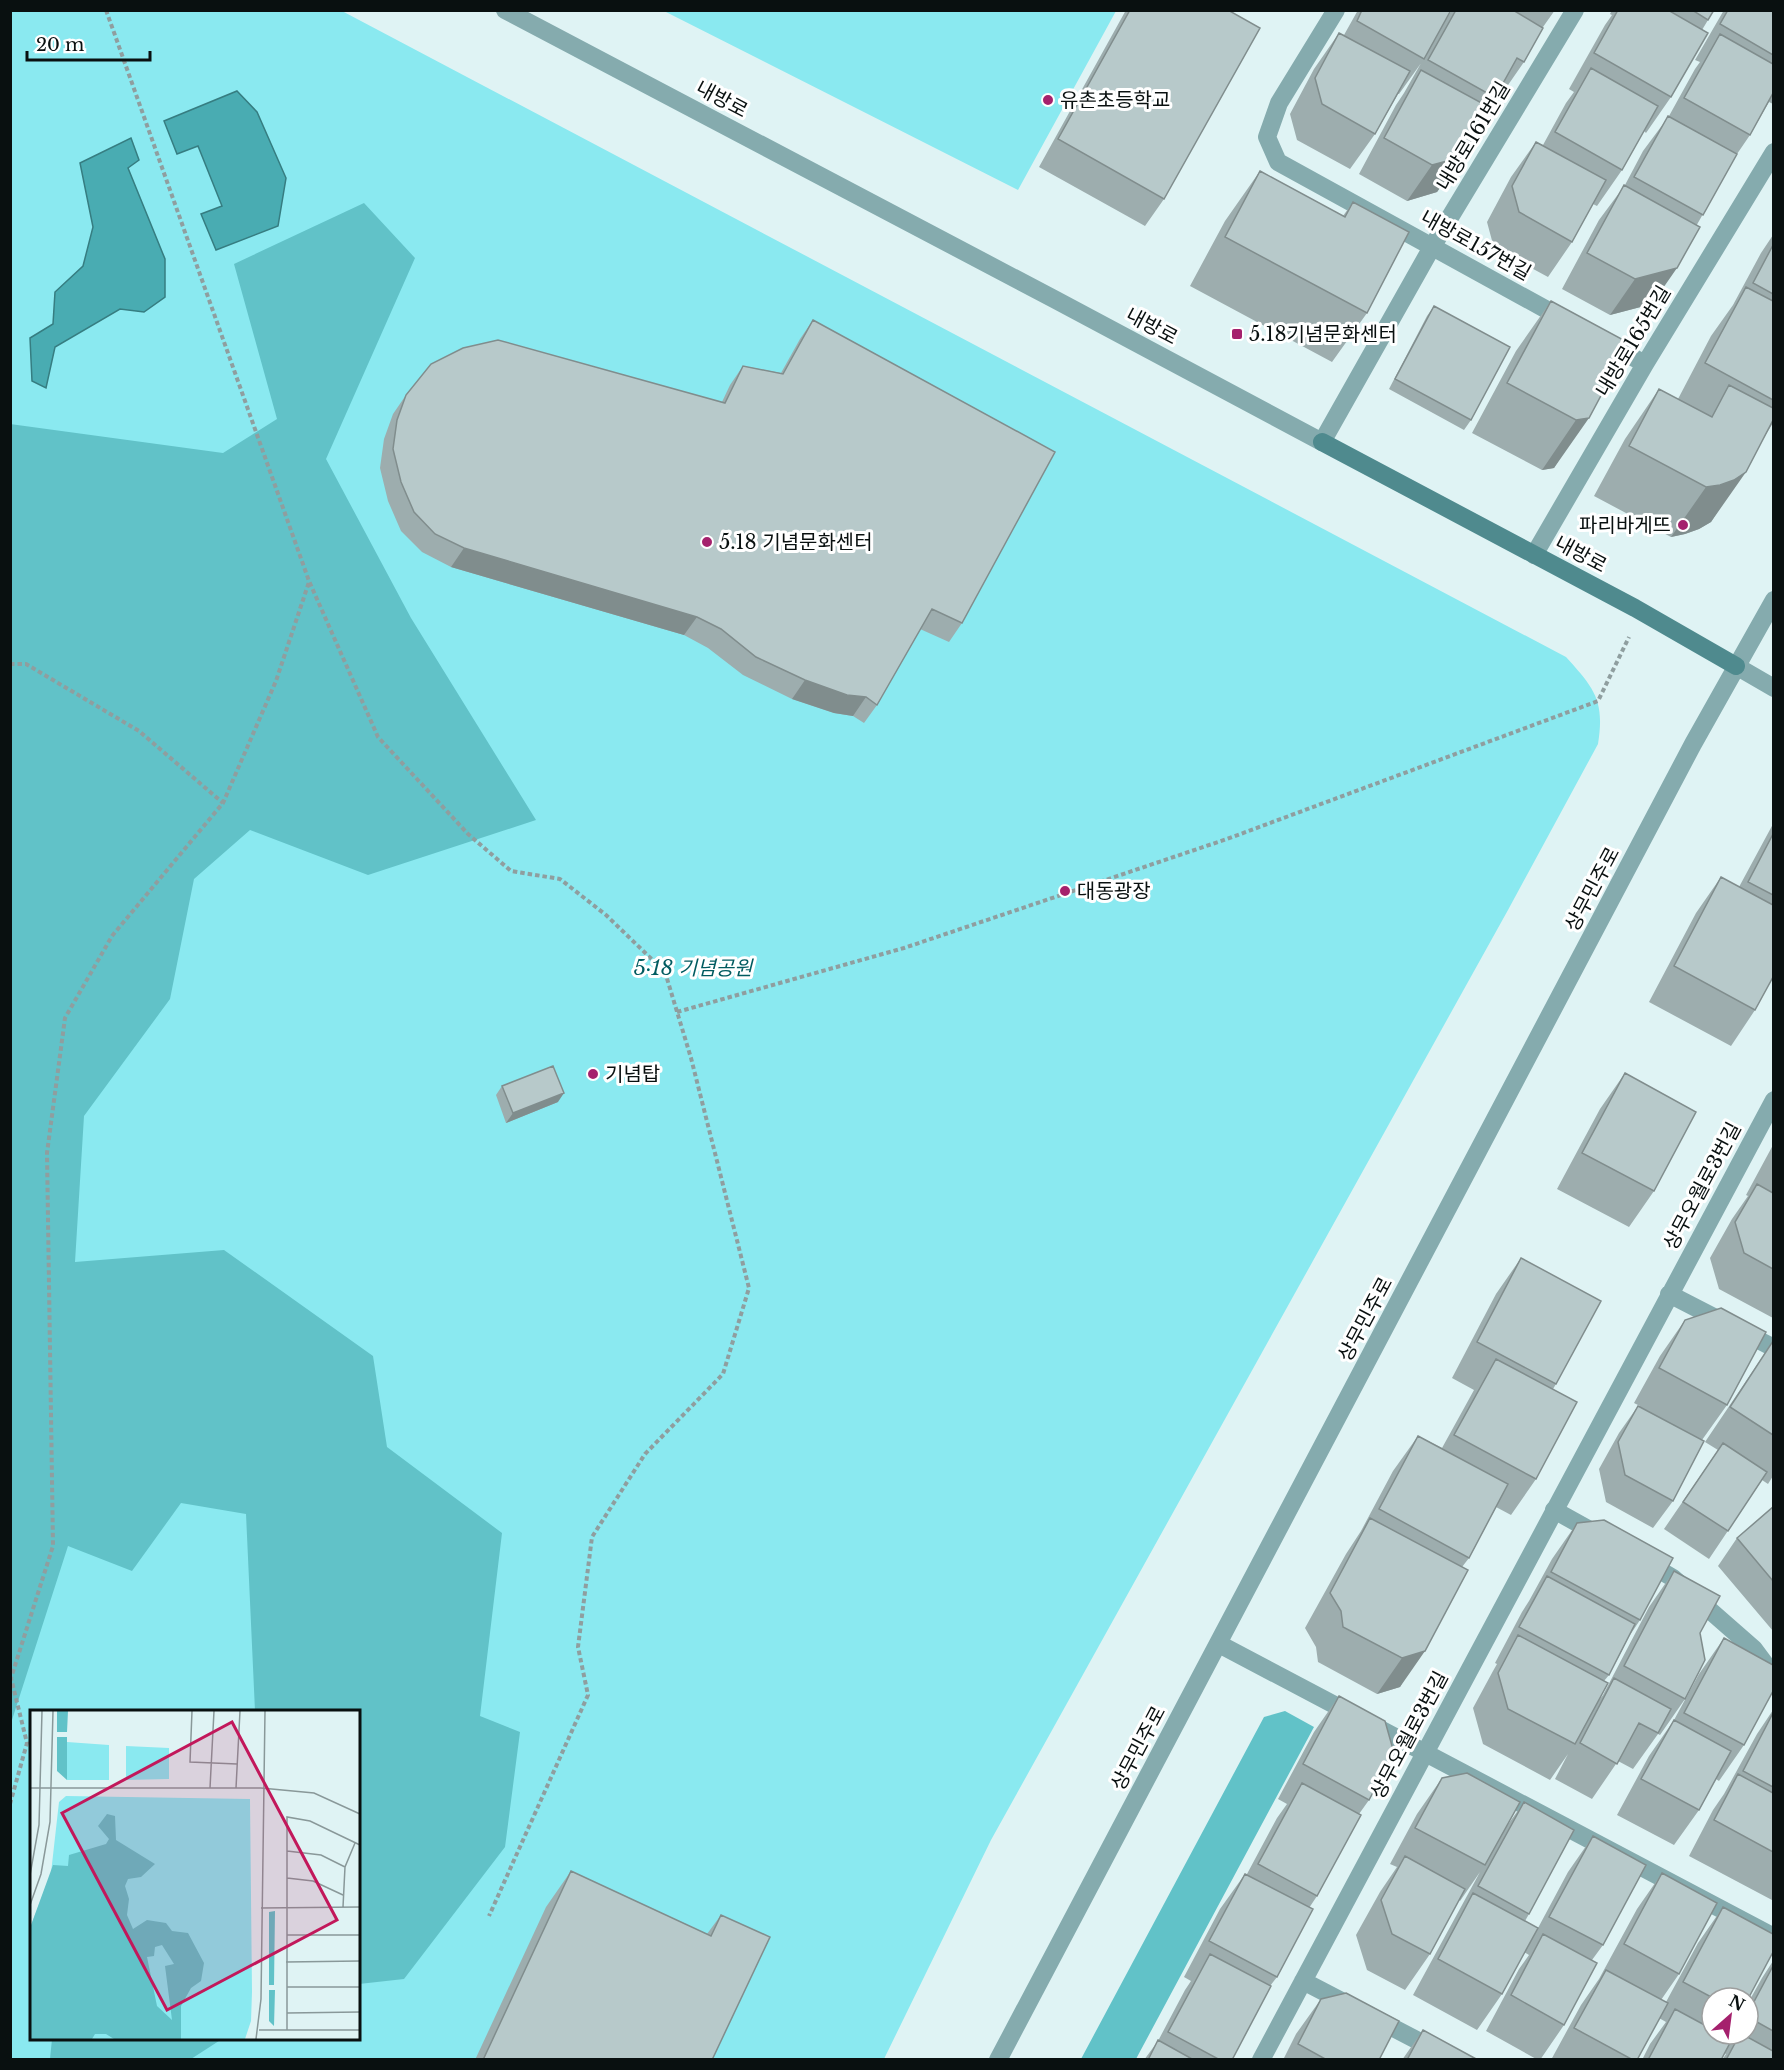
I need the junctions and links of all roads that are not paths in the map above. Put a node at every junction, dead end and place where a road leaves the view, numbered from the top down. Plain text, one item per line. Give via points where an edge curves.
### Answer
1 (505, 10) edge
2 (1336, 10) edge
3 (1575, 10) edge
4 (1773, 152) edge
5 (1432, 247) junction
6 (1645, 364) junction
7 (1322, 442) junction
8 (1534, 555) junction
9 (1773, 600) edge
10 (1736, 666) junction
11 (1773, 688) edge
12 (1773, 1100) edge
13 (1669, 1294) junction
14 (1773, 1348) edge
15 (1554, 1510) junction
16 (1614, 1544) edge
17 (1634, 1555) edge
18 (1219, 1644) junction
19 (1773, 1676) edge
20 (1425, 1753) junction
21 (1773, 1937) edge
22 (1303, 1981) junction
23 (998, 2060) edge
24 (1261, 2060) edge
25 (1455, 2060) edge

1 - 7 street, 내방로
2 - 5 street, 내방로157번길 via 1279,103 1267,137 1278,162
3 - 5 street, 내방로161번길
4 - 6 street, 내방로165번길
5 - 6 street, 내방로157번길
5 - 7 street, 내방로161번길
6 - 8 street, 내방로165번길
7 - 8 main road, 내방로
8 - 10 main road, 내방로
9 - 10 street, 상무민주로
10 - 11 street, 내방로
10 - 18 street, 상무민주로
12 - 13 street, 상무오월로3번길
13 - 14 street
13 - 15 street, 상무오월로3번길
15 - 16 street
15 - 20 street, 상무오월로3번길
17 - 19 street via 1674,1578 1754,1650
18 - 20 street
18 - 23 street, 상무민주로
20 - 21 street
20 - 22 street, 상무오월로3번길
22 - 24 street, 상무오월로3번길
22 - 25 street

